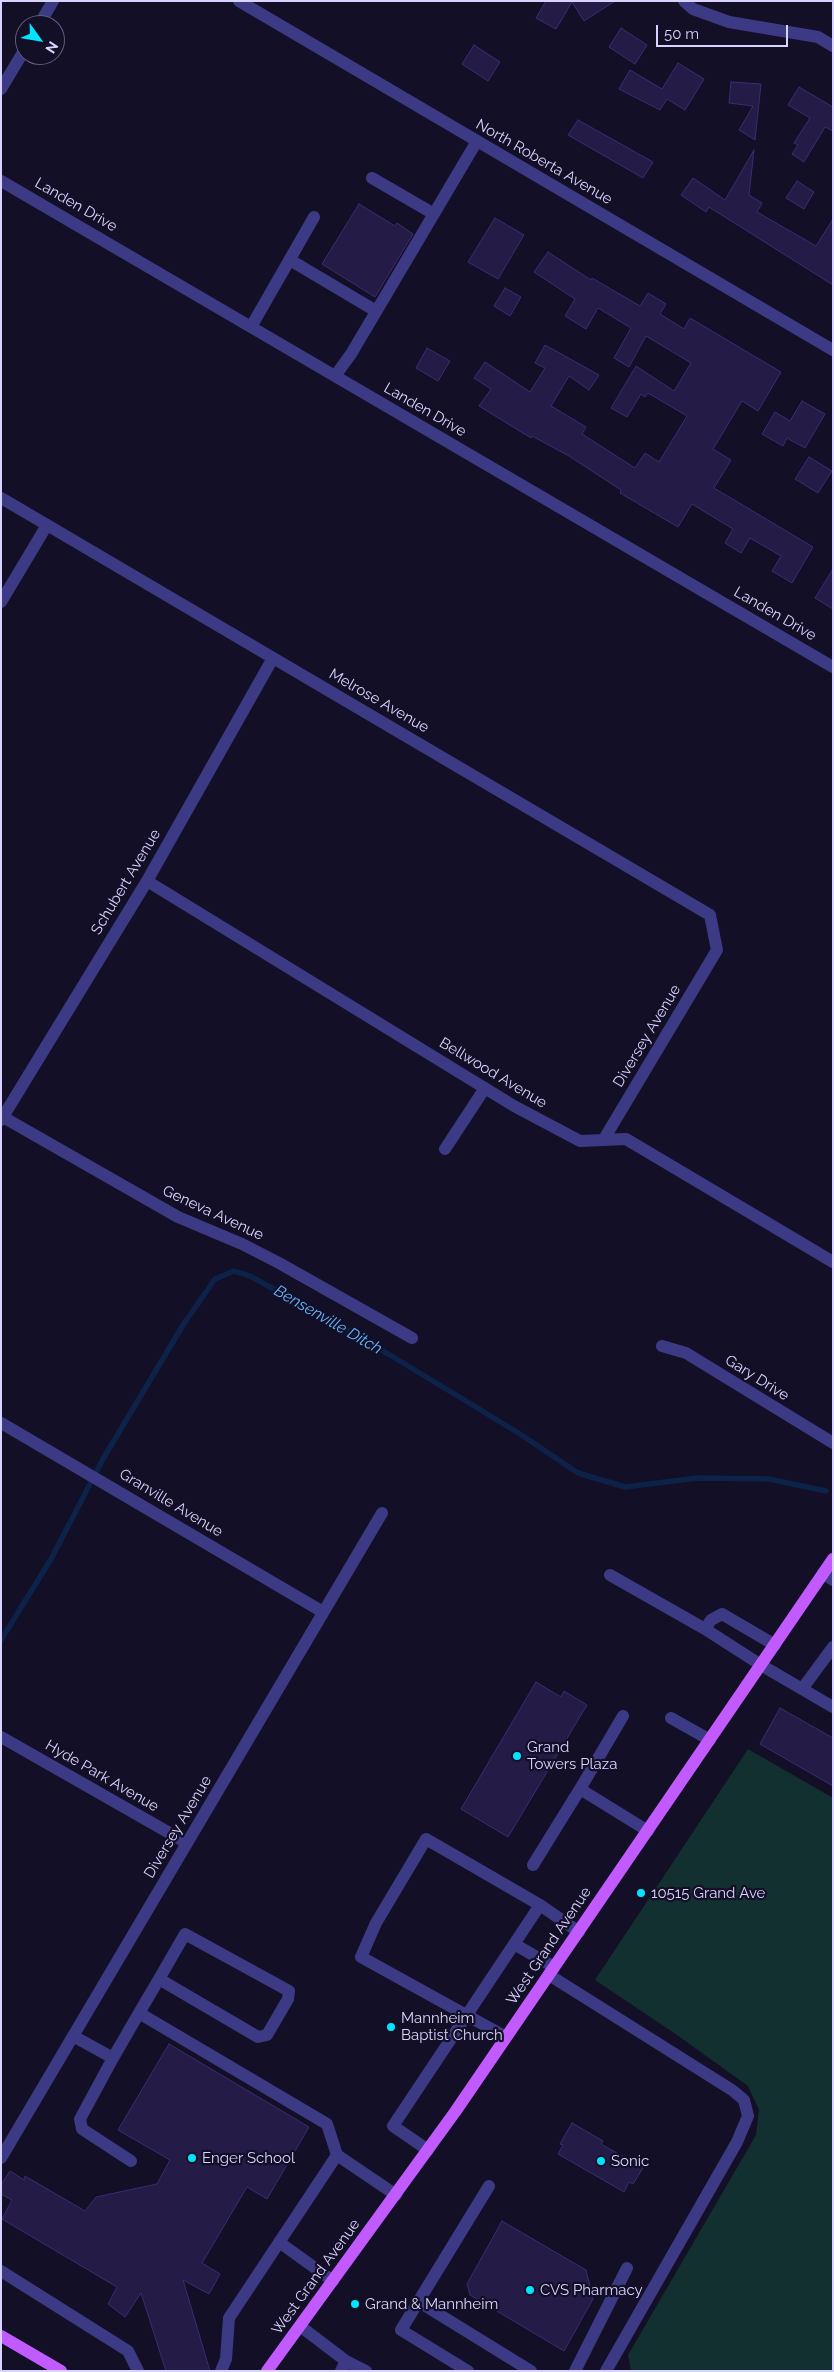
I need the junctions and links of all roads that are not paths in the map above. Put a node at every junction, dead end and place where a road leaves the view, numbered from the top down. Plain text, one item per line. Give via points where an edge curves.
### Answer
1 (53, 1) edge
2 (240, 1) edge
3 (684, 1) edge
4 (45, 15) edge
5 (833, 46) edge
6 (15, 65) edge
7 (1, 89) edge
8 (477, 141) junction
9 (372, 178) dead end
10 (1, 181) edge
11 (434, 214) junction
12 (314, 217) dead end
13 (290, 260) junction
14 (376, 311) junction
15 (252, 327) junction
16 (833, 350) edge
17 (335, 376) junction
18 (1, 498) edge
19 (48, 525) junction
20 (1, 602) edge
21 (273, 658) junction
22 (833, 667) edge
23 (147, 881) junction
24 (717, 950) joint
25 (485, 1088) junction
26 (2, 1118) edge
27 (604, 1139) junction
28 (445, 1149) dead end
29 (833, 1262) edge
30 (412, 1338) dead end
31 (662, 1346) dead end
32 (1, 1423) edge
33 (833, 1443) edge
34 (382, 1513) dead end
35 (833, 1559) edge
36 (610, 1575) dead end
37 (828, 1576) edge
38 (324, 1612) junction
39 (704, 1629) junction
40 (775, 1645) junction
41 (833, 1647) edge
42 (761, 1665) junction
43 (802, 1689) junction
44 (833, 1707) edge
45 (623, 1716) dead end
46 (670, 1718) dead end
47 (1, 1737) edge
48 (710, 1740) junction
49 (580, 1789) junction
50 (648, 1831) junction
51 (187, 1843) junction
52 (533, 1864) dead end
53 (540, 1905) junction
54 (579, 1932) junction
55 (514, 1944) junction
56 (552, 1971) junction
57 (159, 1979) junction
58 (138, 2013) junction
59 (467, 2015) junction
60 (73, 2036) junction
61 (506, 2037) junction
62 (113, 2058) junction
63 (428, 2150) junction
64 (337, 2156) junction
65 (1, 2158) edge
66 (131, 2161) dead end
67 (489, 2186) dead end
68 (396, 2195) junction
69 (279, 2242) junction
70 (627, 2268) dead end
71 (1, 2272) edge
72 (333, 2281) junction
73 (419, 2302) junction
74 (300, 2326) junction
75 (1, 2336) edge
76 (344, 2366) edge
77 (61, 2371) edge
78 (138, 2371) edge
79 (221, 2371) edge
80 (267, 2371) edge
81 (366, 2371) edge
82 (468, 2371) edge
83 (531, 2371) edge
84 (575, 2371) edge
85 (606, 2371) edge

1 - 4 street
2 - 8 street, North Roberta Avenue
3 - 5 street via 694,9 729,22 818,37
6 - 7 street
8 - 11 street
8 - 16 street, North Roberta Avenue
9 - 11 street
10 - 15 street, Landen Drive
11 - 14 street
12 - 13 street
13 - 14 street
13 - 15 street
14 - 17 street
15 - 17 street, Landen Drive
17 - 22 street, Landen Drive
18 - 19 street, Melrose Avenue
19 - 20 street
19 - 21 street, Melrose Avenue
21 - 23 street, Schubert Avenue
21 - 24 street, Melrose Avenue via 710,915
23 - 25 street, Bellwood Avenue
23 - 26 street, Schubert Avenue
24 - 27 street, Diversey Avenue
25 - 27 street, Bellwood Avenue via 580,1141
25 - 28 street
26 - 30 street, Geneva Avenue via 178,1217 279,1262
27 - 29 street, Bellwood Avenue via 626,1139
31 - 33 street, Gary Drive via 686,1353
32 - 38 street, Granville Avenue
34 - 38 street, Diversey Avenue
35 - 37 main road, West Grand Avenue
36 - 39 street
37 - 40 main road, West Grand Avenue
38 - 51 street, Diversey Avenue
39 - 40 street via 722,1614
39 - 42 street
40 - 42 main road, West Grand Avenue
41 - 43 street
42 - 43 street
42 - 48 main road, West Grand Avenue
43 - 44 street
45 - 49 street
46 - 48 street
47 - 51 street, Hyde Park Avenue
48 - 50 main road, West Grand Avenue
49 - 50 street
49 - 52 street
50 - 54 main road, West Grand Avenue
51 - 60 street, Diversey Avenue
53 - 54 street
53 - 55 street
53 - 59 street via 426,1839 376,1924 361,1957
54 - 56 main road, West Grand Avenue
55 - 56 street
55 - 59 street
56 - 61 main road, West Grand Avenue
56 - 85 street via 732,2090 744,2100 748,2116
57 - 57 street via 258,2037 267,2035 289,1992 185,1934
57 - 58 street
58 - 62 street
58 - 64 street via 327,2124
59 - 61 street
59 - 63 street via 393,2126
60 - 62 street
60 - 65 street, Diversey Avenue
61 - 63 main road, West Grand Avenue
62 - 66 street via 80,2119 82,2129
63 - 68 main road, West Grand Avenue
64 - 68 street
64 - 69 street
67 - 73 street
68 - 72 main road, West Grand Avenue
69 - 72 street
69 - 79 street via 229,2318 226,2359
70 - 84 street
71 - 78 street via 128,2351
72 - 74 main road, West Grand Avenue
73 - 82 street via 401,2330
73 - 83 street
74 - 76 street
74 - 80 main road, West Grand Avenue
75 - 77 main road
76 - 81 street

